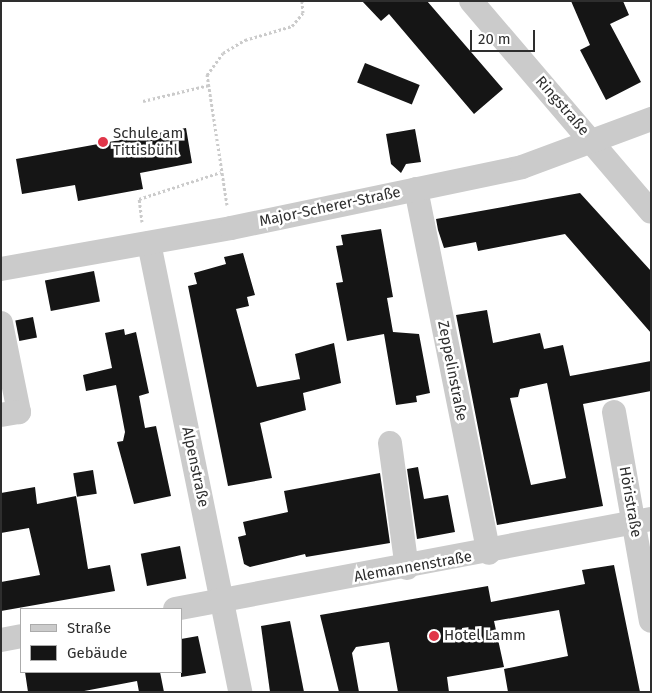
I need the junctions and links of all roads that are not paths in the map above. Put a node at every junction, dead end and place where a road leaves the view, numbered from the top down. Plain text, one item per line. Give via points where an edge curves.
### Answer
1 (471, 1) edge
2 (651, 119) edge
3 (593, 142) junction
4 (416, 189) junction
5 (651, 212) edge
6 (146, 243) junction
7 (1, 269) edge
8 (1, 323) edge
9 (614, 412) dead end
10 (1, 415) edge
11 (390, 443) dead end
12 (642, 520) edge
13 (489, 553) junction
14 (407, 568) junction
15 (222, 601) junction
16 (181, 608) edge
17 (651, 621) edge
18 (20, 636) edge
19 (1, 640) edge
20 (240, 692) edge

1 - 3 street, Ringstraße
2 - 3 street, Major-Scherer-Straße
3 - 4 street, Major-Scherer-Straße via 522,167
3 - 5 street, Ringstraße
4 - 6 street, Major-Scherer-Straße
4 - 13 street, Zeppelinstraße
6 - 7 street, Major-Scherer-Straße
6 - 15 street, Alpenstraße
8 - 10 street via 19,412
9 - 12 street, Höristraße
11 - 14 street
12 - 13 street, Alemannenstraße
12 - 17 street, Höristraße
13 - 14 street, Alemannenstraße
14 - 15 street, Alemannenstraße
15 - 16 street, Alemannenstraße
15 - 20 street, Alpenstraße
18 - 19 street

